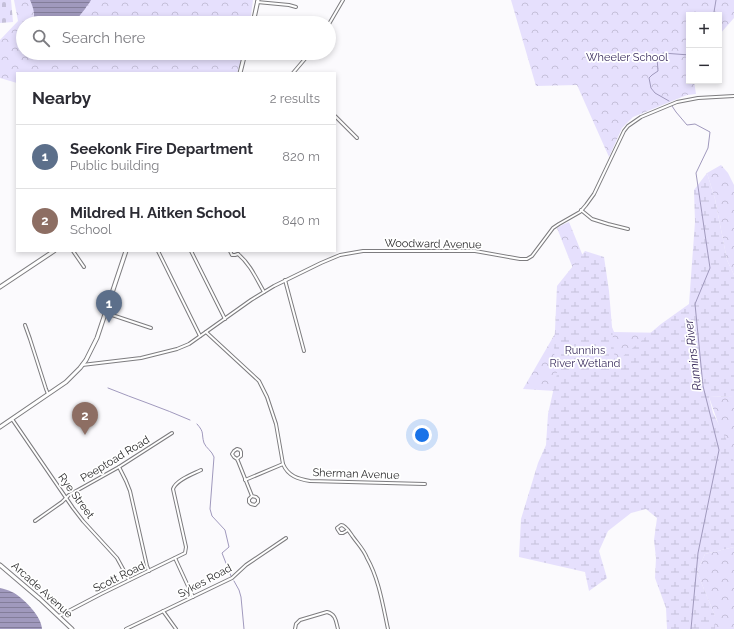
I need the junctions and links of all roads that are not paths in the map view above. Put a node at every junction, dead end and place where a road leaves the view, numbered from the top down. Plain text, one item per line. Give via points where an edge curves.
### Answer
1 (343, 0) edge
2 (258, 1) edge
3 (296, 7) dead end
4 (255, 16) edge
5 (334, 16) edge
6 (243, 60) edge
7 (304, 60) edge
8 (240, 72) edge
9 (294, 72) edge
10 (734, 96) edge
11 (336, 117) edge
12 (357, 138) dead end
13 (582, 210) junction
14 (628, 229) dead end
15 (52, 252) edge
16 (74, 252) edge
17 (126, 252) edge
18 (158, 252) edge
19 (192, 252) edge
20 (230, 252) edge
21 (238, 252) edge
22 (84, 267) dead end
23 (285, 280) junction
24 (0, 287) edge
25 (264, 292) junction
26 (106, 313) junction
27 (225, 319) junction
28 (25, 325) dead end
29 (151, 328) dead end
30 (206, 332) junction
31 (200, 336) junction
32 (304, 351) dead end
33 (82, 365) junction
34 (48, 394) junction
35 (12, 419) junction
36 (0, 427) edge
37 (172, 433) dead end
38 (237, 458) junction
39 (283, 464) junction
40 (118, 467) junction
41 (201, 470) dead end
42 (246, 480) junction
43 (425, 484) dead end
44 (252, 496) junction
45 (66, 498) junction
46 (35, 521) dead end
47 (348, 530) junction
48 (286, 538) dead end
49 (175, 558) junction
50 (0, 565) edge
51 (149, 571) junction
52 (129, 580) junction
53 (193, 597) junction
54 (163, 611) junction
55 (59, 616) junction
56 (72, 629) edge
57 (126, 629) edge
58 (176, 629) edge
59 (295, 629) edge
60 (338, 629) edge
61 (388, 629) edge

1 - 5 street
2 - 3 street
2 - 4 main road
6 - 8 main road
7 - 9 street
10 - 13 street, Woodward Avenue via 688,99 634,122 624,131 594,194
11 - 12 street
13 - 14 street via 592,219
13 - 23 street, Woodward Avenue via 553,228 537,251 527,259 475,251 361,251 340,255
15 - 24 main road
16 - 22 street
17 - 26 main road
18 - 31 street
19 - 27 street
20 - 21 street via 235,255
21 - 25 street via 250,266
23 - 25 street, Woodward Avenue
23 - 32 street
25 - 27 street, Woodward Avenue
26 - 29 street
26 - 33 main road via 97,338
27 - 30 street, Woodward Avenue
28 - 34 street
30 - 31 street, Woodward Avenue
30 - 39 street via 259,381 276,424
31 - 33 street, Woodward Avenue via 183,347 154,355
33 - 34 main road via 66,382
34 - 35 main road
35 - 36 main road
35 - 45 street, Rye Street
37 - 40 street, Peeptoad Road
38 - 38 street via 241,457 242,453 236,449 232,455
38 - 42 street
39 - 42 street
39 - 43 street, Sherman Avenue via 290,474 300,479
40 - 45 street, Peeptoad Road
40 - 51 street via 130,491
41 - 49 street, Scott Road via 176,483 174,489 186,547 186,551
42 - 44 street
44 - 44 street via 249,502 255,505 258,499
45 - 46 street, Peeptoad Road
45 - 52 street, Rye Street via 117,558
47 - 47 street via 341,533 337,528 342,524
47 - 61 street via 365,553 372,568
48 - 53 street, Sykes Road via 232,578
49 - 51 street, Scott Road
49 - 53 street
50 - 55 main road, Arcade Avenue
51 - 52 street, Scott Road
52 - 55 street, Scott Road
53 - 54 street, Sykes Road
54 - 57 street, Sykes Road
54 - 58 street
55 - 56 main road, Arcade Avenue
59 - 60 street via 300,620 326,612 334,616

